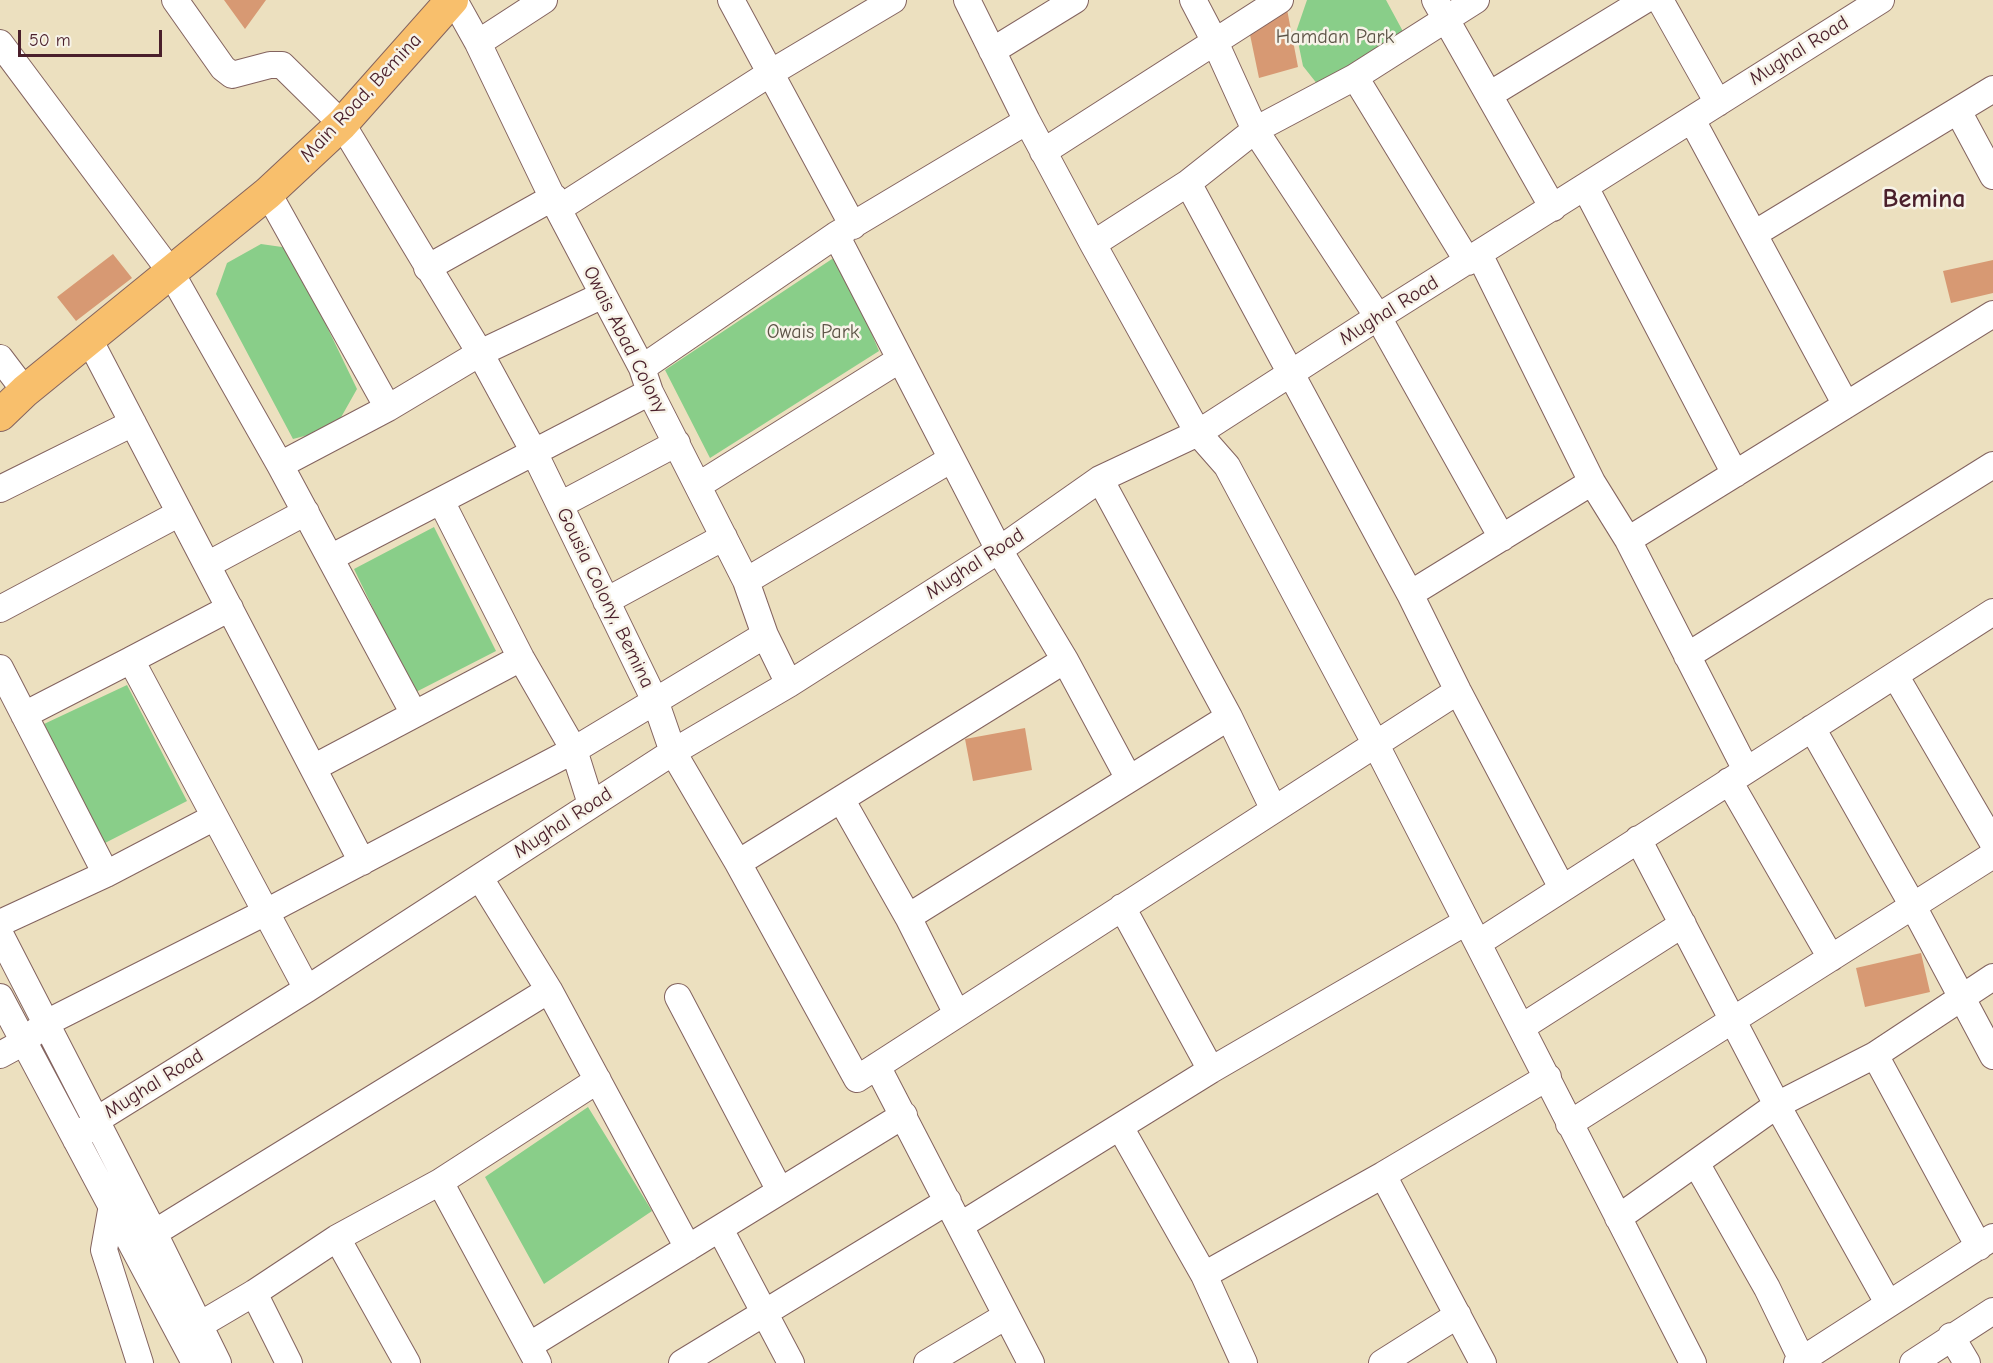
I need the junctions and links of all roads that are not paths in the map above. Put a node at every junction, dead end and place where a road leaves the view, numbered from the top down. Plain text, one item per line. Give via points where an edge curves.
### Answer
1 (175, 0) edge
2 (453, 0) edge
3 (544, 0) edge
4 (731, 0) edge
5 (892, 0) edge
6 (967, 0) edge
7 (1075, 0) edge
8 (1192, 0) edge
9 (1280, 0) edge
10 (1476, 0) edge
11 (1645, 0) edge
12 (1660, 0) edge
13 (1881, 0) edge
14 (1441, 9) edge
15 (1215, 42) junction
16 (0, 43) edge
17 (478, 43) junction
18 (992, 51) junction
19 (772, 72) junction
20 (1355, 77) junction
21 (1993, 89) edge
22 (1490, 95) junction
23 (1718, 103) junction
24 (1958, 111) junction
25 (1692, 120) junction
26 (1027, 121) junction
27 (342, 124) junction
28 (1255, 130) junction
29 (1043, 152) junction
30 (1993, 176) edge
31 (1188, 183) junction
32 (1586, 187) junction
33 (268, 193) junction
34 (556, 203) junction
35 (1553, 208) junction
36 (844, 231) junction
37 (1754, 234) junction
38 (1093, 244) junction
39 (1473, 258) junction
40 (427, 268) junction
41 (170, 271) junction
42 (603, 295) junction
43 (1993, 314) edge
44 (1378, 317) junction
45 (89, 339) junction
46 (480, 353) junction
47 (0, 358) edge
48 (899, 360) junction
49 (642, 368) junction
50 (1290, 375) junction
51 (25, 391) junction
52 (650, 392) junction
53 (1846, 405) junction
54 (388, 408) junction
55 (0, 415) edge
56 (133, 423) junction
57 (1198, 433) junction
58 (677, 443) junction
59 (534, 452) junction
60 (950, 460) junction
61 (280, 465) junction
62 (1993, 465) edge
63 (1735, 474) junction
64 (1100, 479) junction
65 (1592, 482) junction
66 (699, 485) junction
67 (0, 489) edge
68 (441, 501) junction
69 (560, 506) junction
70 (306, 512) junction
71 (180, 513) junction
72 (724, 537) junction
73 (1502, 538) junction
74 (1628, 540) junction
75 (999, 550) junction
76 (330, 558) junction
77 (207, 565) junction
78 (746, 581) junction
79 (1410, 594) junction
80 (606, 601) junction
81 (230, 608) junction
82 (0, 609) edge
83 (1992, 617) edge
84 (765, 635) junction
85 (1687, 656) junction
86 (520, 658) junction
87 (131, 660) junction
88 (1065, 660) junction
89 (0, 668) edge
90 (1896, 675) junction
91 (789, 684) junction
92 (1458, 691) junction
93 (656, 703) junction
94 (414, 714) junction
95 (24, 715) junction
96 (1229, 717) junction
97 (1812, 728) junction
98 (1375, 743) junction
99 (574, 750) junction
100 (673, 752) junction
101 (313, 768) junction
102 (1738, 776) junction
103 (1129, 779) junction
104 (841, 799) junction
105 (591, 804) junction
106 (1274, 810) junction
107 (213, 818) junction
108 (1638, 839) junction
109 (1993, 843) edge
110 (1993, 855) edge
111 (362, 862) junction
112 (738, 863) junction
113 (106, 874) junction
114 (480, 878) junction
115 (1562, 888) junction
116 (1913, 906) junction
117 (1122, 907) junction
118 (266, 912) junction
119 (908, 917) junction
120 (0, 923) edge
121 (1683, 924) junction
122 (1472, 933) junction
123 (0, 934) edge
124 (1831, 958) junction
125 (1993, 978) edge
126 (307, 989) junction
127 (549, 990) junction
128 (0, 997) edge
129 (678, 997) dead end
130 (1961, 999) junction
131 (957, 1014) junction
132 (1734, 1020) junction
133 (46, 1023) junction
134 (1522, 1027) junction
135 (11, 1049) edge
136 (1875, 1055) junction
137 (1993, 1056) edge
138 (1211, 1070) junction
139 (867, 1072) junction
140 (1548, 1077) junction
141 (598, 1080) junction
142 (1777, 1105) junction
143 (904, 1115) junction
144 (95, 1121) junction
145 (1569, 1124) junction
146 (1120, 1126) junction
147 (76, 1140) junction
148 (1696, 1163) junction
149 (1383, 1175) junction
150 (440, 1182) junction
151 (780, 1191) junction
152 (948, 1201) junction
153 (112, 1205) junction
154 (1618, 1218) junction
155 (961, 1225) junction
156 (720, 1229) junction
157 (154, 1233) junction
158 (337, 1238) junction
159 (1986, 1242) edge
160 (688, 1248) junction
161 (1204, 1275) junction
162 (254, 1293) junction
163 (1888, 1303) junction
164 (1993, 1311) edge
165 (763, 1313) junction
166 (1458, 1315) junction
167 (1006, 1316) junction
168 (190, 1330) junction
169 (1951, 1336) junction
170 (534, 1354) edge
171 (1799, 1361) edge
172 (140, 1363) edge
173 (195, 1363) edge
174 (218, 1363) edge
175 (289, 1363) edge
176 (407, 1363) edge
177 (682, 1363) edge
178 (791, 1363) edge
179 (927, 1363) edge
180 (1031, 1363) edge
181 (1244, 1363) edge
182 (1382, 1363) edge
183 (1483, 1363) edge
184 (1693, 1363) edge
185 (1913, 1363) edge
186 (1967, 1363) edge

1 - 27 street, Gousia Colony, Bemina via 232,75 282,65
2 - 17 street, Owais Abad Colony
2 - 27 main road, Main Road, Bemina
3 - 17 street
4 - 19 street
5 - 19 street
6 - 18 street
7 - 18 street
8 - 15 street
9 - 15 street
10 - 14 street
11 - 22 street
12 - 23 street
13 - 23 street, Mughal Road
14 - 20 street
14 - 22 street
15 - 28 street
15 - 29 street
16 - 41 street
17 - 34 street, Owais Abad Colony
18 - 26 street
19 - 34 street
19 - 36 street
20 - 28 street
20 - 39 street
21 - 24 street
22 - 35 street
23 - 25 street, Mughal Road
24 - 30 street
24 - 37 street
25 - 32 street, Mughal Road
25 - 37 street
26 - 29 street
26 - 36 street
27 - 33 main road, Main Road, Bemina
27 - 40 street, Gousia Colony, Bemina
28 - 31 street
28 - 44 street
29 - 38 street
31 - 38 street
31 - 50 street
32 - 35 street, Mughal Road
32 - 63 street
33 - 41 main road, Main Road, Bemina
33 - 54 street
34 - 40 street
34 - 42 street, Owais Abad Colony
35 - 39 street, Mughal Road
36 - 48 street
36 - 49 street
37 - 53 street
38 - 57 street
39 - 44 street, Mughal Road
39 - 65 street
40 - 46 street, Gousia Colony, Bemina
41 - 45 main road, Main Road, Bemina
41 - 61 street
42 - 46 street
42 - 49 street, Owais Abad Colony
43 - 53 street
44 - 50 street, Mughal Road
44 - 73 street
45 - 51 main road, Main Road, Bemina
45 - 56 street
46 - 54 street
46 - 59 street, Gousia Colony, Bemina
47 - 51 street
48 - 60 street
48 - 66 street
49 - 52 street, Owais Abad Colony
50 - 57 street, Mughal Road
50 - 79 street
51 - 55 main road, Main Road, Bemina
52 - 58 street, Owais Abad Colony
52 - 59 street
53 - 63 street
54 - 61 street
56 - 67 street
56 - 71 street
57 - 64 street, Mughal Road
57 - 98 street via 1227,466
58 - 66 street, Owais Abad Colony
58 - 69 street
59 - 68 street
59 - 69 street, Gousia Colony, Bemina
60 - 75 street
60 - 78 street
61 - 70 street
62 - 85 street
63 - 74 street
64 - 75 street, Mughal Road
64 - 96 street
65 - 73 street
65 - 74 street
66 - 72 street, Owais Abad Colony
68 - 76 street
68 - 86 street
69 - 80 street, Gousia Colony, Bemina
70 - 76 street
70 - 77 street
71 - 77 street
71 - 82 street
72 - 78 street, Owais Abad Colony
72 - 80 street
73 - 79 street
74 - 85 street
75 - 88 street
75 - 91 street, Mughal Road
76 - 94 street
77 - 81 street
78 - 84 street, Owais Abad Colony
79 - 92 street
80 - 93 street, Gousia Colony, Bemina
81 - 87 street
81 - 101 street
83 - 90 street
84 - 91 street, Owais Abad Colony
84 - 93 street
85 - 102 street
86 - 94 street
86 - 99 street
87 - 95 street
87 - 107 street
88 - 103 street
88 - 104 street
89 - 95 street
90 - 97 street
90 - 109 street
91 - 100 street, Mughal Road
92 - 98 street
92 - 115 street
93 - 99 street
93 - 100 street, Gousia Colony, Bemina
94 - 101 street
95 - 113 street
96 - 103 street
96 - 106 street
97 - 102 street
97 - 116 street
98 - 106 street
98 - 122 street
99 - 105 street
99 - 111 street
100 - 105 street, Mughal Road
100 - 112 street, Gousia Colony, Bemina
101 - 111 street
102 - 108 street
102 - 124 street
103 - 119 street
104 - 112 street
104 - 119 street
105 - 114 street, Mughal Road
106 - 117 street
107 - 113 street
107 - 118 street
108 - 115 street
108 - 121 street
110 - 116 street
111 - 118 street
112 - 139 street, Gousia Colony, Bemina
113 - 120 street
114 - 126 street, Mughal Road
114 - 127 street
115 - 122 street
116 - 124 street
116 - 130 street
117 - 131 street
117 - 138 street
118 - 126 street
118 - 133 street
119 - 131 street
121 - 132 street
121 - 134 street
122 - 134 street
122 - 138 street
123 - 133 street
124 - 132 street
125 - 130 street
126 - 144 street, Mughal Road
127 - 141 street
127 - 157 street
128 - 135 street
129 - 151 street
130 - 136 street
130 - 137 street
131 - 139 street
132 - 142 street
132 - 145 street
133 - 135 street
133 - 144 street
134 - 140 street
135 - 147 street
136 - 142 street
136 - 159 street
138 - 146 street
139 - 143 street, Gousia Colony, Bemina
140 - 145 street
140 - 149 street
141 - 150 street
141 - 160 street
142 - 148 street
142 - 163 street
143 - 151 street
143 - 152 street, Gousia Colony, Bemina
144 - 147 street, Mughal Road
144 - 157 street
145 - 154 street
146 - 155 street
146 - 161 street
147 - 153 street
148 - 154 street
148 - 171 street via 1767,1288
149 - 161 street
149 - 166 street
150 - 158 street
150 - 170 street
151 - 156 street
152 - 155 street, Gousia Colony, Bemina
152 - 165 street
153 - 168 street
153 - 172 street via 104,1250
154 - 184 street
155 - 167 street, Gousia Colony, Bemina
156 - 160 street
156 - 165 street
157 - 168 street
158 - 162 street
158 - 176 street
159 - 163 street
160 - 170 street
161 - 181 street
162 - 168 street
162 - 175 street
163 - 171 street
164 - 169 street
165 - 177 street
165 - 178 street
166 - 182 street
166 - 183 street
167 - 179 street
167 - 180 street, Gousia Colony, Bemina
168 - 173 street
168 - 174 street
169 - 185 street
169 - 186 street

